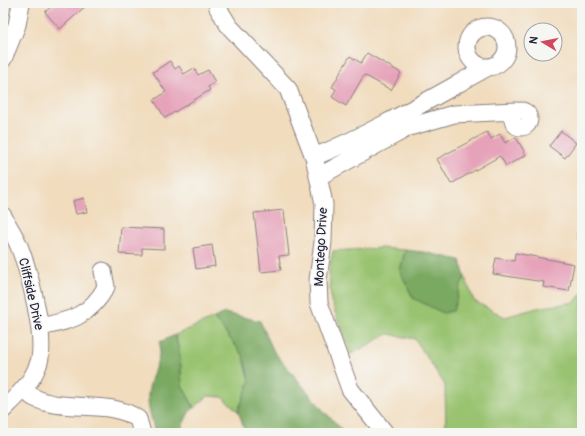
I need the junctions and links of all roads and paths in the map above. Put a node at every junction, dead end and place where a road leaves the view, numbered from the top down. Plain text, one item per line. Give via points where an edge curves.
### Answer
1 (21, 3) edge
2 (218, 3) edge
3 (3, 59) edge
4 (488, 67) dead end
5 (517, 111) dead end
6 (314, 157) junction
7 (318, 176) junction
8 (3, 216) edge
9 (103, 271) dead end
10 (40, 327) junction
11 (25, 388) junction
12 (3, 410) edge
13 (142, 433) edge
14 (385, 433) edge

1 - 3 street via 17,25
2 - 6 street, Montego Drive via 218,8 229,26 288,89
4 - 6 street via 399,118 354,141
5 - 7 street via 454,114 408,127
6 - 7 street, Montego Drive
7 - 14 street, Montego Drive via 324,204 318,280 319,303 350,389
8 - 10 street, Cliffside Drive via 19,245
9 - 10 street via 106,287 87,312 69,321
10 - 11 street, Cliffside Drive via 39,363
11 - 12 street, Cliffside Drive
11 - 13 street via 32,397 52,403 123,411 138,419

